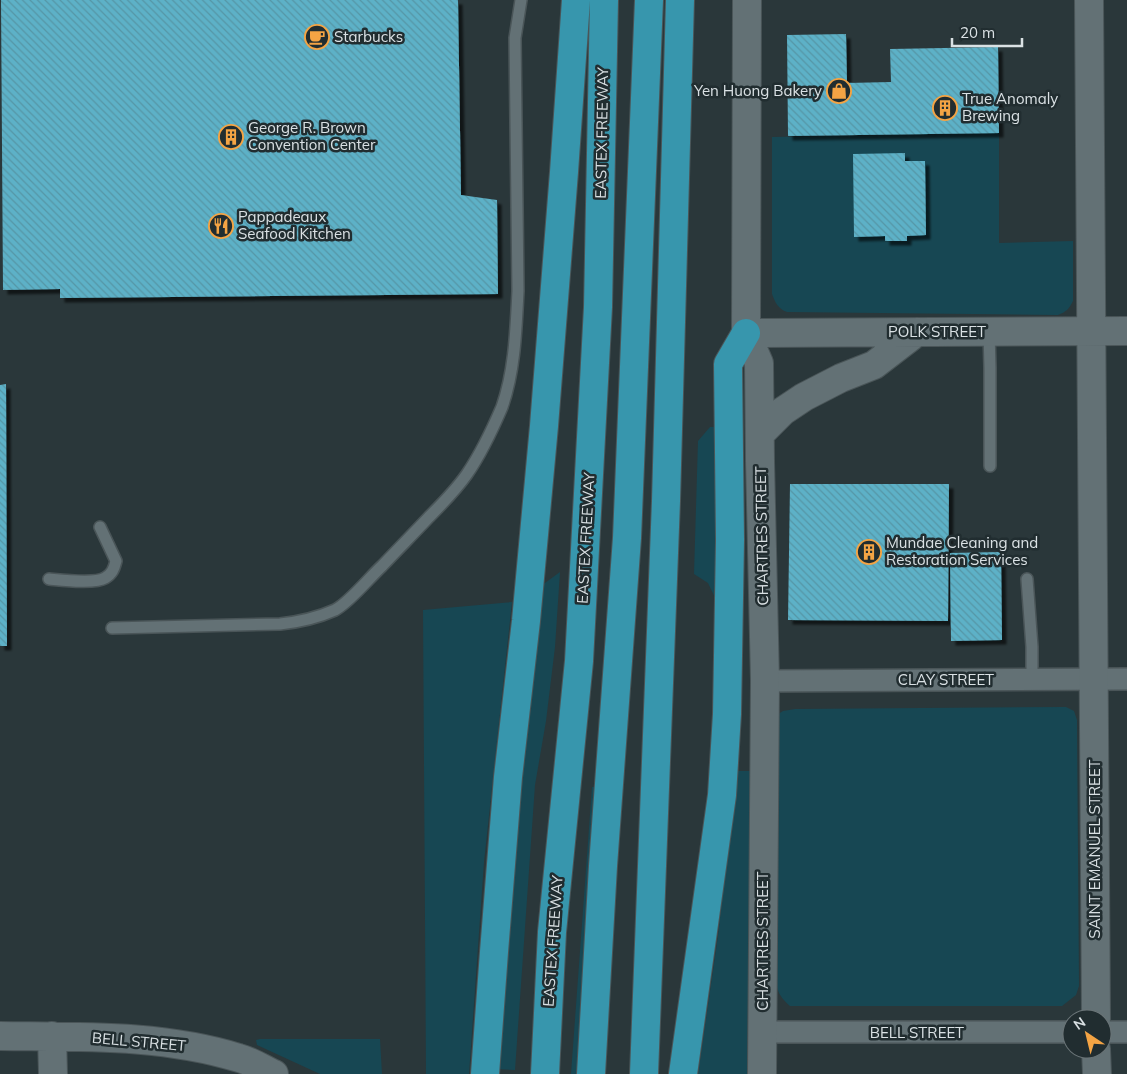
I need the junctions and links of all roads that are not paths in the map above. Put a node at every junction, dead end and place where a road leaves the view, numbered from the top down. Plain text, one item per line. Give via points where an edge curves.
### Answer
1 (521, 0) edge
2 (576, 0) edge
3 (604, 0) edge
4 (649, 0) edge
5 (680, 0) edge
6 (747, 0) edge
7 (1089, 0) edge
8 (916, 332) junction
9 (988, 332) junction
10 (1092, 332) junction
11 (1127, 332) edge
12 (746, 333) junction
13 (760, 434) junction
14 (990, 466) dead end
15 (100, 527) dead end
16 (48, 579) dead end
17 (1027, 579) dead end
18 (112, 628) dead end
19 (1094, 678) junction
20 (1032, 679) junction
21 (1127, 679) edge
22 (765, 682) junction
23 (1096, 1009) edge
24 (762, 1032) junction
25 (1062, 1032) edge
26 (1112, 1032) edge
27 (1127, 1032) edge
28 (0, 1036) edge
29 (52, 1036) junction
30 (1096, 1059) edge
31 (52, 1074) edge
32 (274, 1074) edge
33 (485, 1074) edge
34 (545, 1074) edge
35 (591, 1074) edge
36 (644, 1074) edge
37 (683, 1074) edge
38 (762, 1074) edge
39 (1097, 1074) edge

1 - 18 lane via 515,38 517,321 509,385 467,475 337,609 290,623
2 - 33 highway via 544,426 508,777
3 - 34 highway, EASTEX FREEWAY via 598,307 579,661 552,932
4 - 35 highway via 629,500
5 - 36 highway via 666,501
6 - 12 street, CHARTRES STREET
7 - 10 street, SAINT EMANUEL STREET
8 - 9 street, POLK STREET
8 - 12 street, POLK STREET
8 - 13 street via 874,365 804,397 783,411
9 - 10 street, POLK STREET
9 - 14 lane
10 - 11 street, POLK STREET
10 - 19 street, SAINT EMANUEL STREET
12 - 13 street, CHARTRES STREET via 759,363
12 - 37 highway via 728,364 730,540 722,795
13 - 22 street, CHARTRES STREET
15 - 16 lane via 116,561 113,571 104,579 89,581
17 - 20 lane
19 - 20 street, CLAY STREET
19 - 21 street, CLAY STREET
19 - 23 street, SAINT EMANUEL STREET
20 - 22 street, CLAY STREET
22 - 24 street, CHARTRES STREET
24 - 25 street, BELL STREET
24 - 38 street, CHARTRES STREET
26 - 27 street
28 - 29 street, BELL STREET
29 - 31 street
29 - 32 street, BELL STREET via 137,1039 188,1045 241,1058
30 - 39 street

